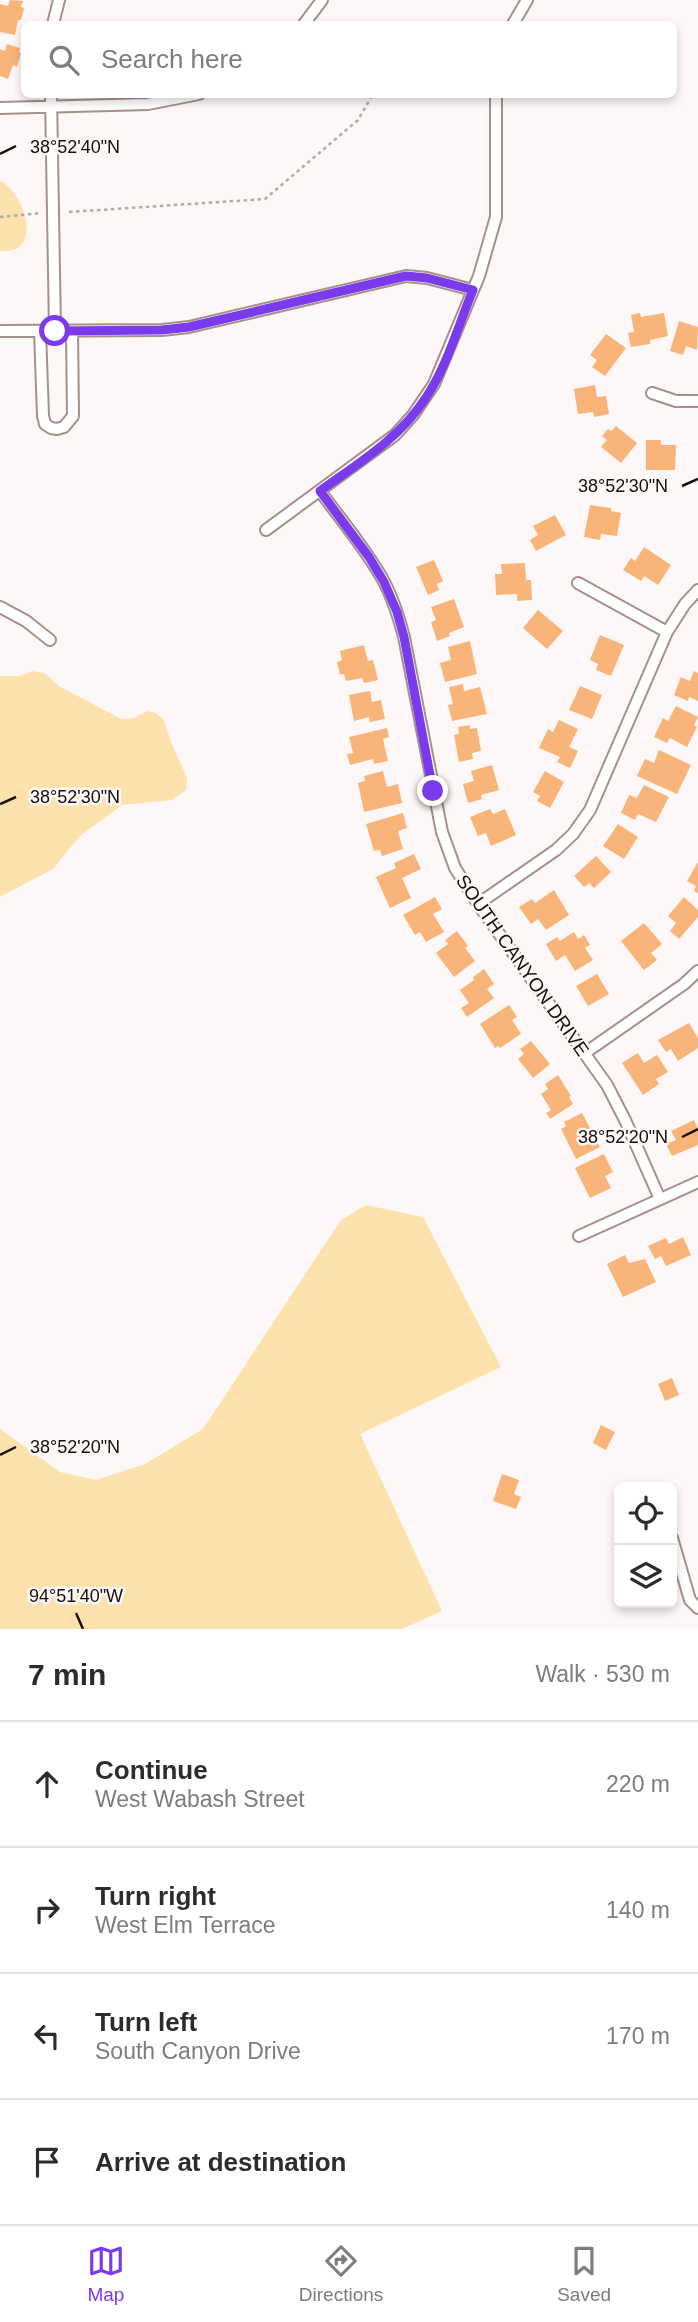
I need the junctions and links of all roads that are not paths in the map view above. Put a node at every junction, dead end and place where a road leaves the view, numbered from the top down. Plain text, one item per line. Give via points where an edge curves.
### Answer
1 (59, 0) edge
2 (322, 0) edge
3 (527, 0) edge
4 (55, 21) edge
5 (306, 21) edge
6 (515, 21) edge
7 (185, 98) edge
8 (496, 98) edge
9 (51, 100) edge
10 (0, 108) edge
11 (473, 290) junction
12 (0, 331) edge
13 (40, 331) junction
14 (55, 331) junction
15 (72, 331) junction
16 (652, 393) dead end
17 (698, 401) edge
18 (320, 491) junction
19 (266, 530) dead end
20 (578, 583) dead end
21 (698, 590) edge
22 (0, 607) edge
23 (667, 632) junction
24 (50, 640) dead end
25 (478, 904) junction
26 (698, 971) edge
27 (584, 1054) junction
28 (698, 1182) edge
29 (660, 1199) junction
30 (579, 1236) dead end
31 (674, 1545) edge
32 (698, 1608) edge

1 - 4 street
2 - 5 street
3 - 6 street
7 - 9 street via 148,104
8 - 11 street via 496,217
9 - 10 street
9 - 14 street
11 - 15 street via 406,276 189,327
11 - 18 street via 434,384 413,415 384,444
12 - 13 street
13 - 14 street
13 - 15 street via 43,416 51,429 64,428 73,416
14 - 15 street
16 - 17 street via 676,401
18 - 19 street
18 - 25 street, SOUTH CANYON DRIVE via 369,557 397,612 442,832 455,868
20 - 23 street
21 - 23 street
22 - 24 street
23 - 25 street via 590,810 556,850
25 - 27 street, SOUTH CANYON DRIVE
26 - 27 street
27 - 29 street, SOUTH CANYON DRIVE via 607,1085
28 - 29 street
29 - 30 street
31 - 32 street via 690,1600

